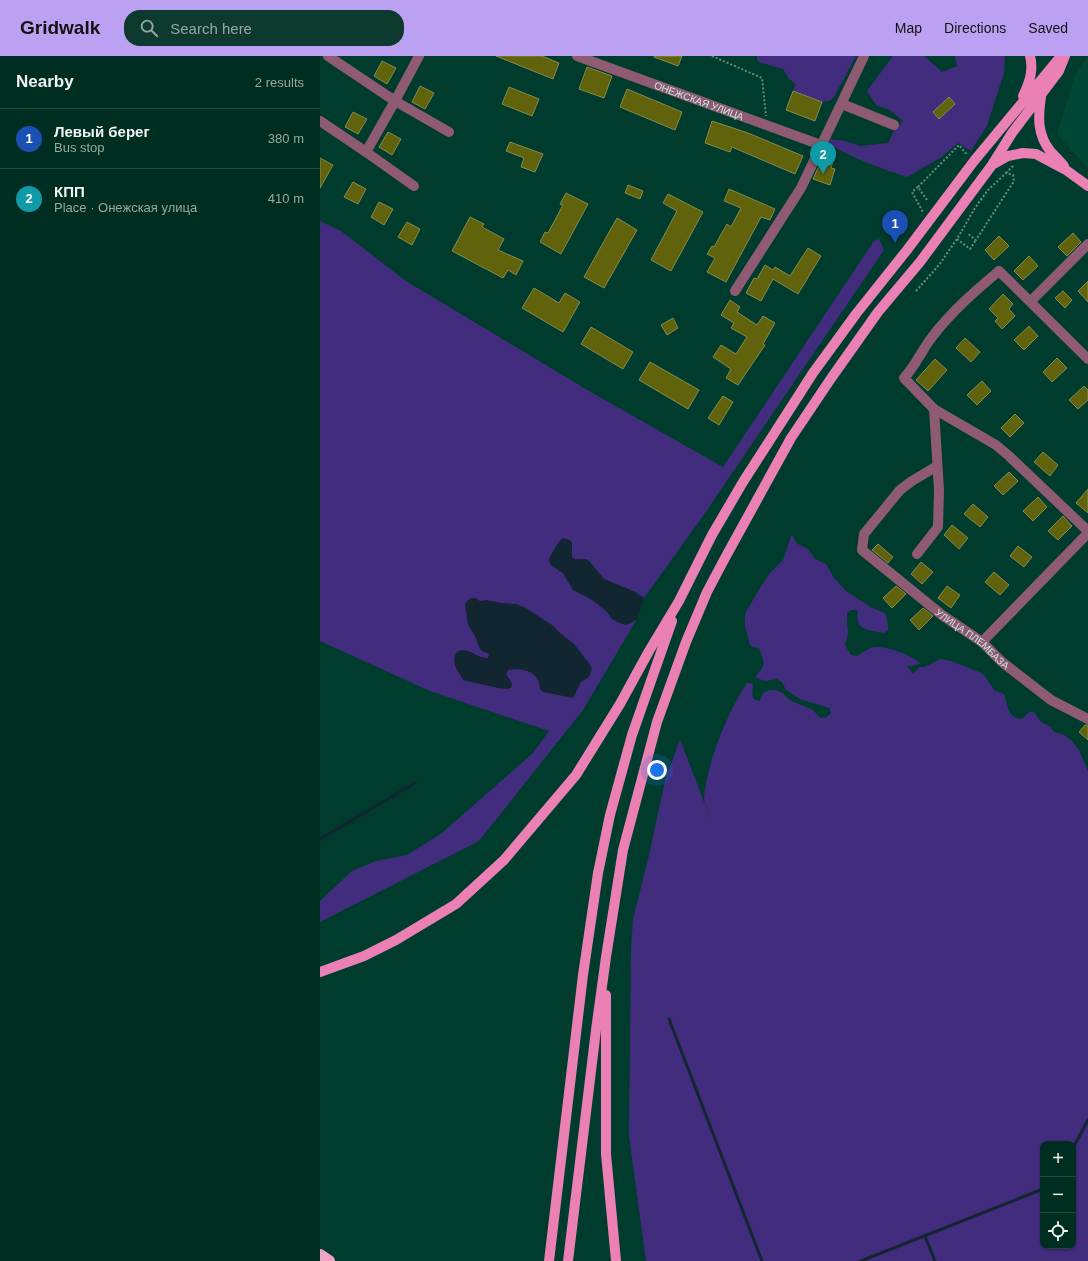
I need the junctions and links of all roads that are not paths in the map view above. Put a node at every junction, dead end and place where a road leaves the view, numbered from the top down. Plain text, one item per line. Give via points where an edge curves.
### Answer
1 (328, 56) edge
2 (419, 56) edge
3 (577, 56) edge
4 (864, 56) edge
5 (1030, 56) edge
6 (1061, 56) edge
7 (1066, 56) edge
8 (1041, 96) junction
9 (395, 101) junction
10 (842, 104) junction
11 (1017, 108) junction
12 (320, 121) edge
13 (894, 125) dead end
14 (449, 132) dead end
15 (821, 144) junction
16 (366, 152) junction
17 (992, 165) junction
18 (1066, 170) junction
19 (414, 186) dead end
20 (1088, 186) edge
21 (1088, 244) edge
22 (735, 291) dead end
23 (1031, 301) junction
24 (1088, 359) edge
25 (934, 409) junction
26 (937, 466) junction
27 (1088, 532) edge
28 (917, 554) dead end
29 (679, 600) junction
30 (982, 642) junction
31 (1088, 719) edge
32 (606, 957) junction
33 (320, 972) edge
34 (320, 1255) edge
35 (329, 1261) edge
36 (549, 1261) edge
37 (568, 1261) edge
38 (616, 1261) edge

1 - 9 street
2 - 9 street
3 - 15 street, ОНЕЖСКАЯ УЛИЦА
4 - 10 street
5 - 11 main road via 1032,71
6 - 11 main road
7 - 8 main road via 1059,71
8 - 17 main road via 1012,133
8 - 18 main road via 1039,128 1043,139
9 - 14 street
9 - 16 street
10 - 13 street
10 - 15 street
11 - 29 main road via 813,373 743,482
12 - 16 street
15 - 22 street via 801,188
16 - 19 street
17 - 18 main road via 1008,156 1023,153 1036,154
17 - 32 main road via 920,262 878,312 791,438 707,592 657,722 624,850
18 - 20 main road
21 - 23 street
23 - 24 street
23 - 25 street via 999,271 961,304 932,337 904,378
25 - 26 street
25 - 27 street via 1009,456
26 - 28 street via 938,528
26 - 30 street, УЛИЦА ПЛЕМБАЗА via 900,490 864,534 862,550 942,616
27 - 30 street
29 - 33 main road via 576,775 504,860 456,904 413,931 364,956
29 - 36 main road via 632,735 610,815 598,873 583,975
30 - 31 street, УЛИЦА ПЛЕМБАЗА via 1002,662 1051,700
32 - 37 main road
32 - 38 main road via 606,1154
34 - 35 highway

